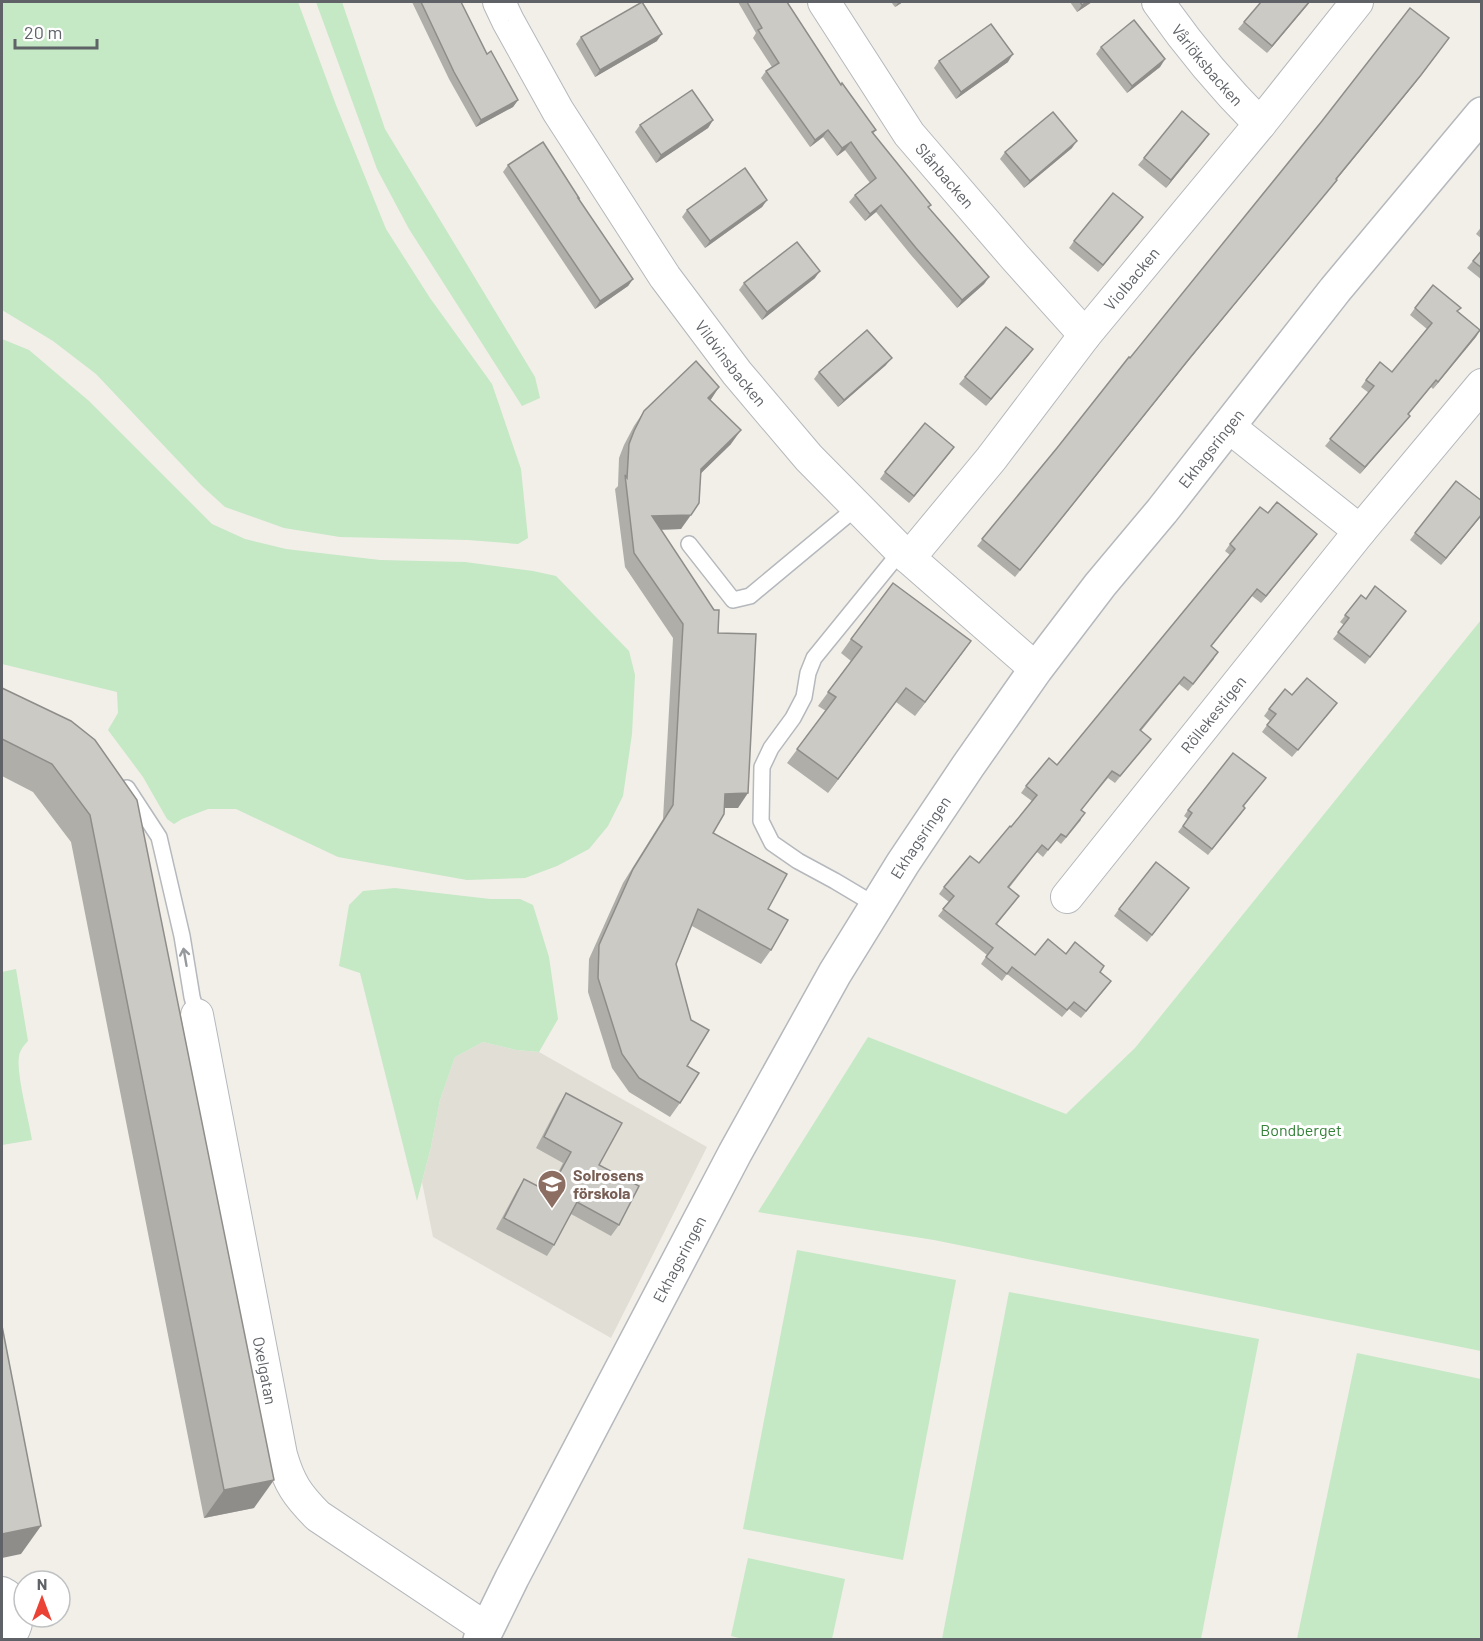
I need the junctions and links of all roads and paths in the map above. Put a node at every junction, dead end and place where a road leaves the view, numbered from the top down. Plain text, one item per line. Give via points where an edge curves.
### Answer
1 (499, 2) edge
2 (824, 2) edge
3 (1158, 2) edge
4 (1357, 2) edge
5 (1482, 114) edge
6 (1260, 124) junction
7 (1085, 335) junction
8 (1482, 385) edge
9 (1228, 426) junction
10 (857, 507) junction
11 (1360, 531) junction
12 (689, 544) dead end
13 (905, 554) junction
14 (1036, 669) junction
15 (119, 778) edge
16 (1067, 897) dead end
17 (877, 906) junction
18 (197, 1015) joint
19 (2, 1593) edge
20 (484, 1634) edge
21 (7, 1640) edge

1 - 10 street, Vildvinsbacken via 558,111 665,277 737,373 809,458
2 - 7 street, Slånbacken via 909,134
3 - 6 street, Vårlöksbacken via 1227,91
4 - 6 street, Violbacken
5 - 9 street, Ekhagsringen
6 - 7 street, Violbacken
7 - 13 street, Violbacken via 991,459
8 - 11 street, Röllekestigen
9 - 11 street
9 - 14 street, Ekhagsringen
10 - 12 lane via 750,596 733,600
10 - 13 street, Vildvinsbacken
11 - 16 street, Röllekestigen
13 - 14 street, Vildvinsbacken
13 - 17 lane via 813,658 804,698 762,767 761,821 772,843
14 - 17 street, Ekhagsringen
18 -> 15 lane via 159,837
17 - 20 street, Ekhagsringen via 835,973 730,1164
18 - 20 street, Oxelgatan via 281,1455 294,1490 318,1516
19 - 21 street via 15,1605 17,1615

